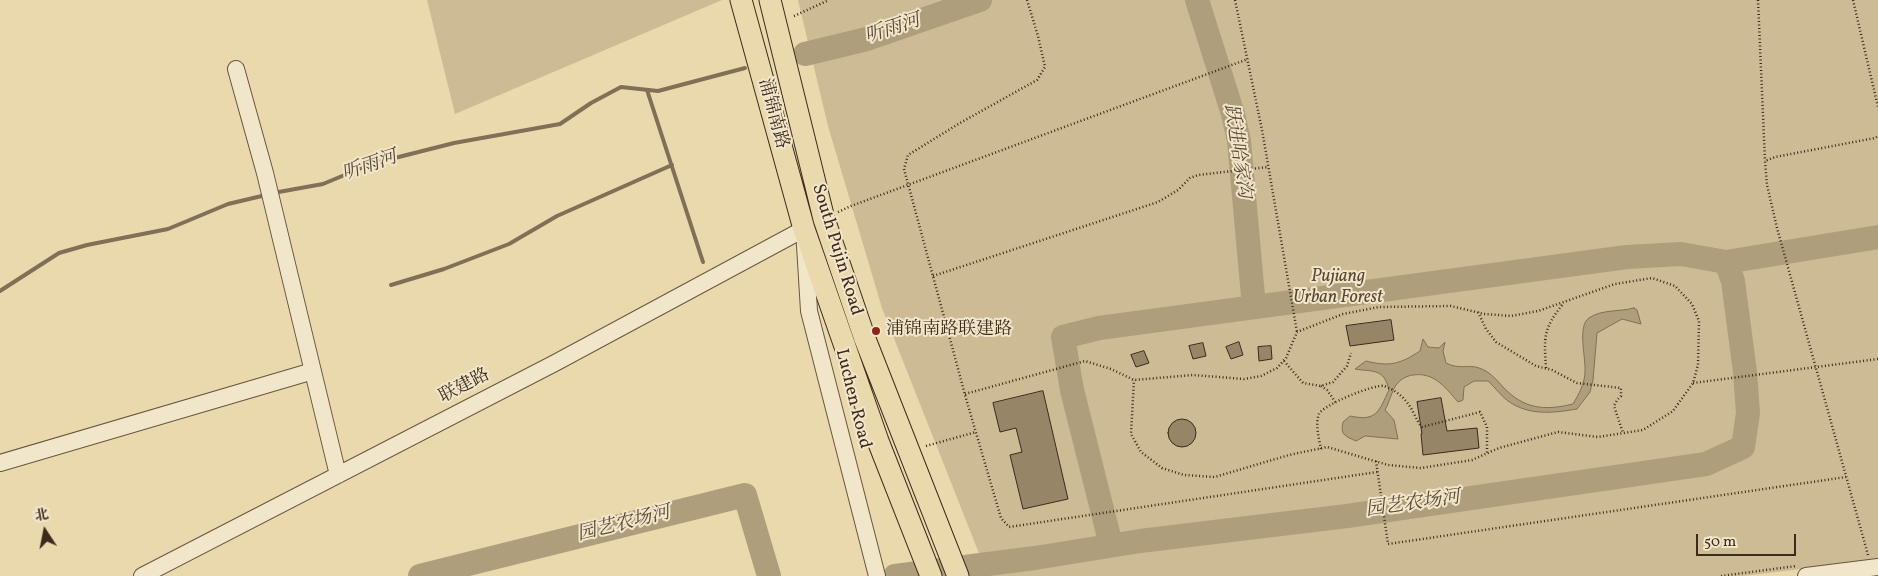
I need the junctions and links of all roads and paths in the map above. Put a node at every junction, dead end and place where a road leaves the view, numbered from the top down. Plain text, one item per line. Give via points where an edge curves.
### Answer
1 (740, 0) edge
2 (770, 0) edge
3 (829, 0) edge
4 (1235, 0) edge
5 (1758, 0) edge
6 (1853, 0) edge
7 (1027, 2) edge
8 (794, 16) dead end
9 (1248, 59) junction
10 (236, 69) dead end
11 (1878, 107) edge
12 (1878, 136) edge
13 (1765, 161) junction
14 (1268, 167) junction
15 (909, 186) junction
16 (824, 219) junction
17 (804, 229) junction
18 (933, 276) junction
19 (1564, 303) junction
20 (1478, 312) junction
21 (1297, 332) junction
22 (1351, 353) dead end
23 (1878, 359) edge
24 (1284, 361) junction
25 (1816, 367) junction
26 (1546, 368) junction
27 (313, 371) junction
28 (1134, 380) junction
29 (1693, 383) junction
30 (1321, 386) junction
31 (965, 394) junction
32 (1336, 403) junction
33 (976, 432) junction
34 (1623, 433) junction
35 (1321, 449) junction
36 (908, 451) junction
37 (1487, 454) junction
38 (1376, 461) junction
39 (0, 463) edge
40 (1377, 472) junction
41 (338, 475) junction
42 (1846, 477) junction
43 (1875, 568) edge
44 (142, 576) edge
45 (877, 576) edge
46 (931, 576) edge
47 (958, 576) edge
48 (1806, 576) edge

1 - 17 main road, 浦锦南路
2 - 16 main road, South Pujin Road
3 - 8 path
4 - 9 path
5 - 13 path
6 - 11 path
7 - 15 path via 1045,67 1037,80 908,154 904,169
9 - 14 path
9 - 15 path
10 - 27 street
12 - 13 path
13 - 25 path via 1777,228
14 - 18 path via 1198,175 1158,202
14 - 21 path
15 - 16 path
15 - 18 path
16 - 36 main road, South Pujin Road
17 - 41 street, 联建路
17 - 45 street, Luchen Road via 809,311
17 - 46 main road, South Pujin Road via 878,441
18 - 31 path
19 - 20 path via 1512,316
19 - 26 path via 1547,327 1544,346
19 - 29 path via 1615,284 1652,278 1675,286 1692,304 1699,321 1698,365
20 - 21 path via 1451,306 1379,307 1343,314
20 - 26 path via 1496,342 1536,366
21 - 24 path
22 - 30 path via 1347,366 1333,382
23 - 25 path
24 - 28 path via 1261,376 1244,379 1193,375
24 - 30 path via 1304,383
25 - 29 path
25 - 42 path
26 - 34 path via 1578,383 1621,388 1621,396 1614,406
27 - 39 street
27 - 41 street
28 - 31 path via 1085,360
28 - 35 path via 1131,434 1141,452 1162,468 1184,475 1215,477
29 - 34 path via 1674,411 1643,430
30 - 32 path
31 - 33 path
32 - 35 path via 1319,414 1317,427
32 - 37 path via 1356,393 1385,386 1406,400 1422,427 1480,412 1487,433
33 - 36 path
33 - 40 path via 1001,518 1010,527
34 - 37 path via 1598,437 1558,432
35 - 38 path via 1328,447
36 - 47 main road, South Pujin Road
37 - 38 path via 1472,460 1421,468
38 - 40 path
40 - 42 path via 1388,544
41 - 44 street, 联建路
42 - 43 path
43 - 48 street

